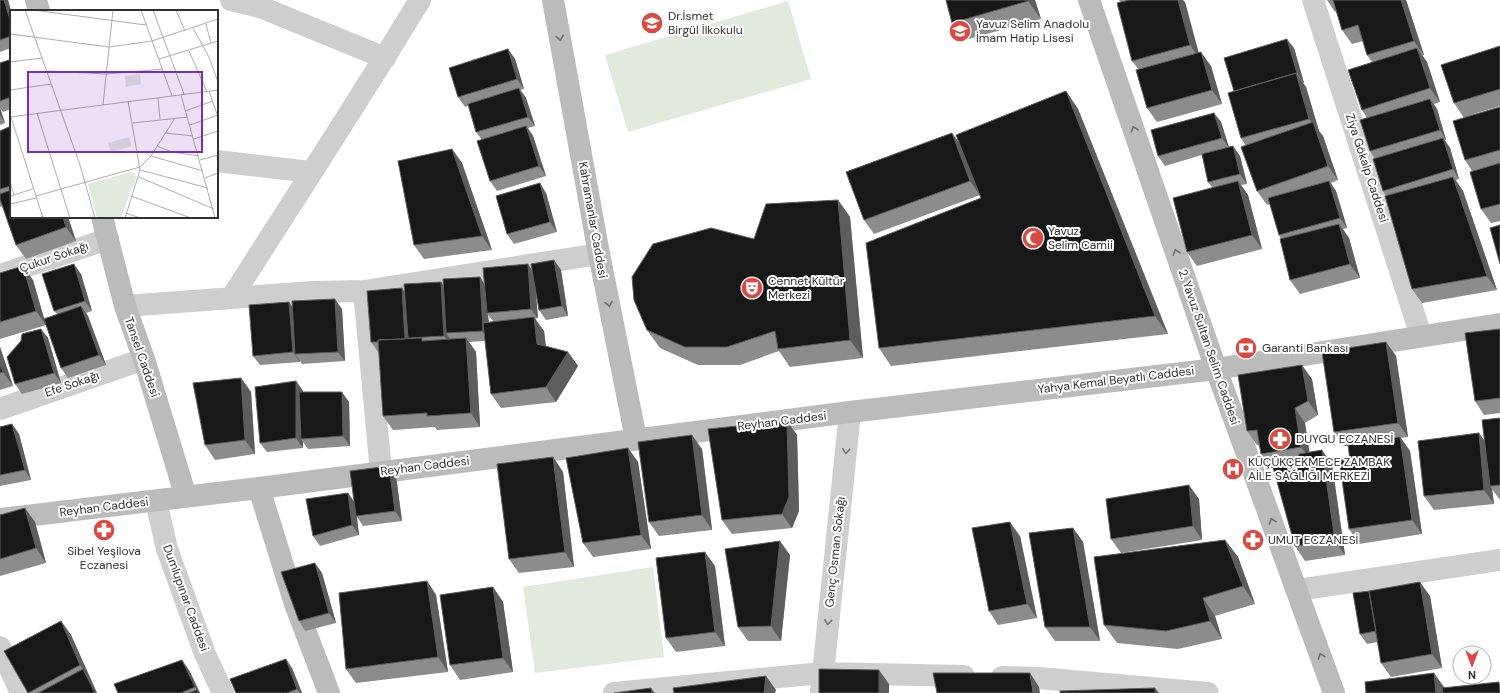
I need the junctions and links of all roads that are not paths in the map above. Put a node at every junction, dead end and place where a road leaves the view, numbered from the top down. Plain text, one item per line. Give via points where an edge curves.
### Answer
1 (36, 0) edge
2 (231, 0) edge
3 (420, 0) edge
4 (553, 0) edge
5 (1089, 0) edge
6 (1314, 0) edge
7 (39, 10) edge
8 (385, 58) junction
9 (218, 161) edge
10 (311, 172) junction
11 (102, 218) edge
12 (108, 238) junction
13 (599, 254) junction
14 (0, 275) edge
15 (364, 291) junction
16 (232, 297) junction
17 (125, 306) junction
18 (1500, 324) edge
19 (1421, 336) junction
20 (144, 359) junction
21 (1216, 368) junction
22 (0, 409) edge
23 (850, 412) junction
24 (636, 439) junction
25 (381, 472) junction
26 (259, 488) junction
27 (186, 497) junction
28 (156, 501) junction
29 (0, 519) edge
30 (1500, 560) edge
31 (1297, 590) junction
32 (0, 647) edge
33 (821, 683) edge
34 (20, 693) edge
35 (223, 693) edge
36 (329, 693) edge
37 (614, 693) edge
38 (1208, 693) edge
39 (1334, 693) edge

1 - 7 street
2 - 8 street via 263,8
3 - 8 street
4 -> 13 street, Kahramanlar Caddesi
21 -> 5 street, 2. Yavuz Sultan Selim Caddesi
6 - 19 street, Ziya Gökalp Caddesi
8 - 10 street
9 - 10 street
10 - 16 street
11 - 12 street, Tansel Caddesi
12 - 14 street, Çukur Sokağı
12 - 17 street, Tansel Caddesi
13 - 15 street
13 -> 24 street, Kahramanlar Caddesi
15 - 16 street
15 - 25 street
16 - 17 street
17 - 20 street, Tansel Caddesi
18 - 19 street, Yahya Kemal Beyatlı Caddesi
19 - 21 street, Yahya Kemal Beyatlı Caddesi
20 - 22 street, Efe Sokağı
20 - 27 street, Tansel Caddesi
21 - 23 street, Yahya Kemal Beyatlı Caddesi
31 -> 21 street, 2. Yavuz Sultan Selim Caddesi
23 - 24 street, Reyhan Caddesi
23 -> 33 street, Genç Osman Sokağı
24 - 25 street, Reyhan Caddesi
25 - 26 street, Reyhan Caddesi
26 - 27 street, Reyhan Caddesi
26 - 36 street via 295,604
27 - 28 street, Reyhan Caddesi
28 - 29 street, Reyhan Caddesi
28 - 35 street, Dumlupınar Caddesi via 167,549 205,654
30 - 31 street
39 -> 31 street, 2. Yavuz Sultan Selim Caddesi
32 - 34 street
33 - 37 street
33 - 38 street via 1039,678

